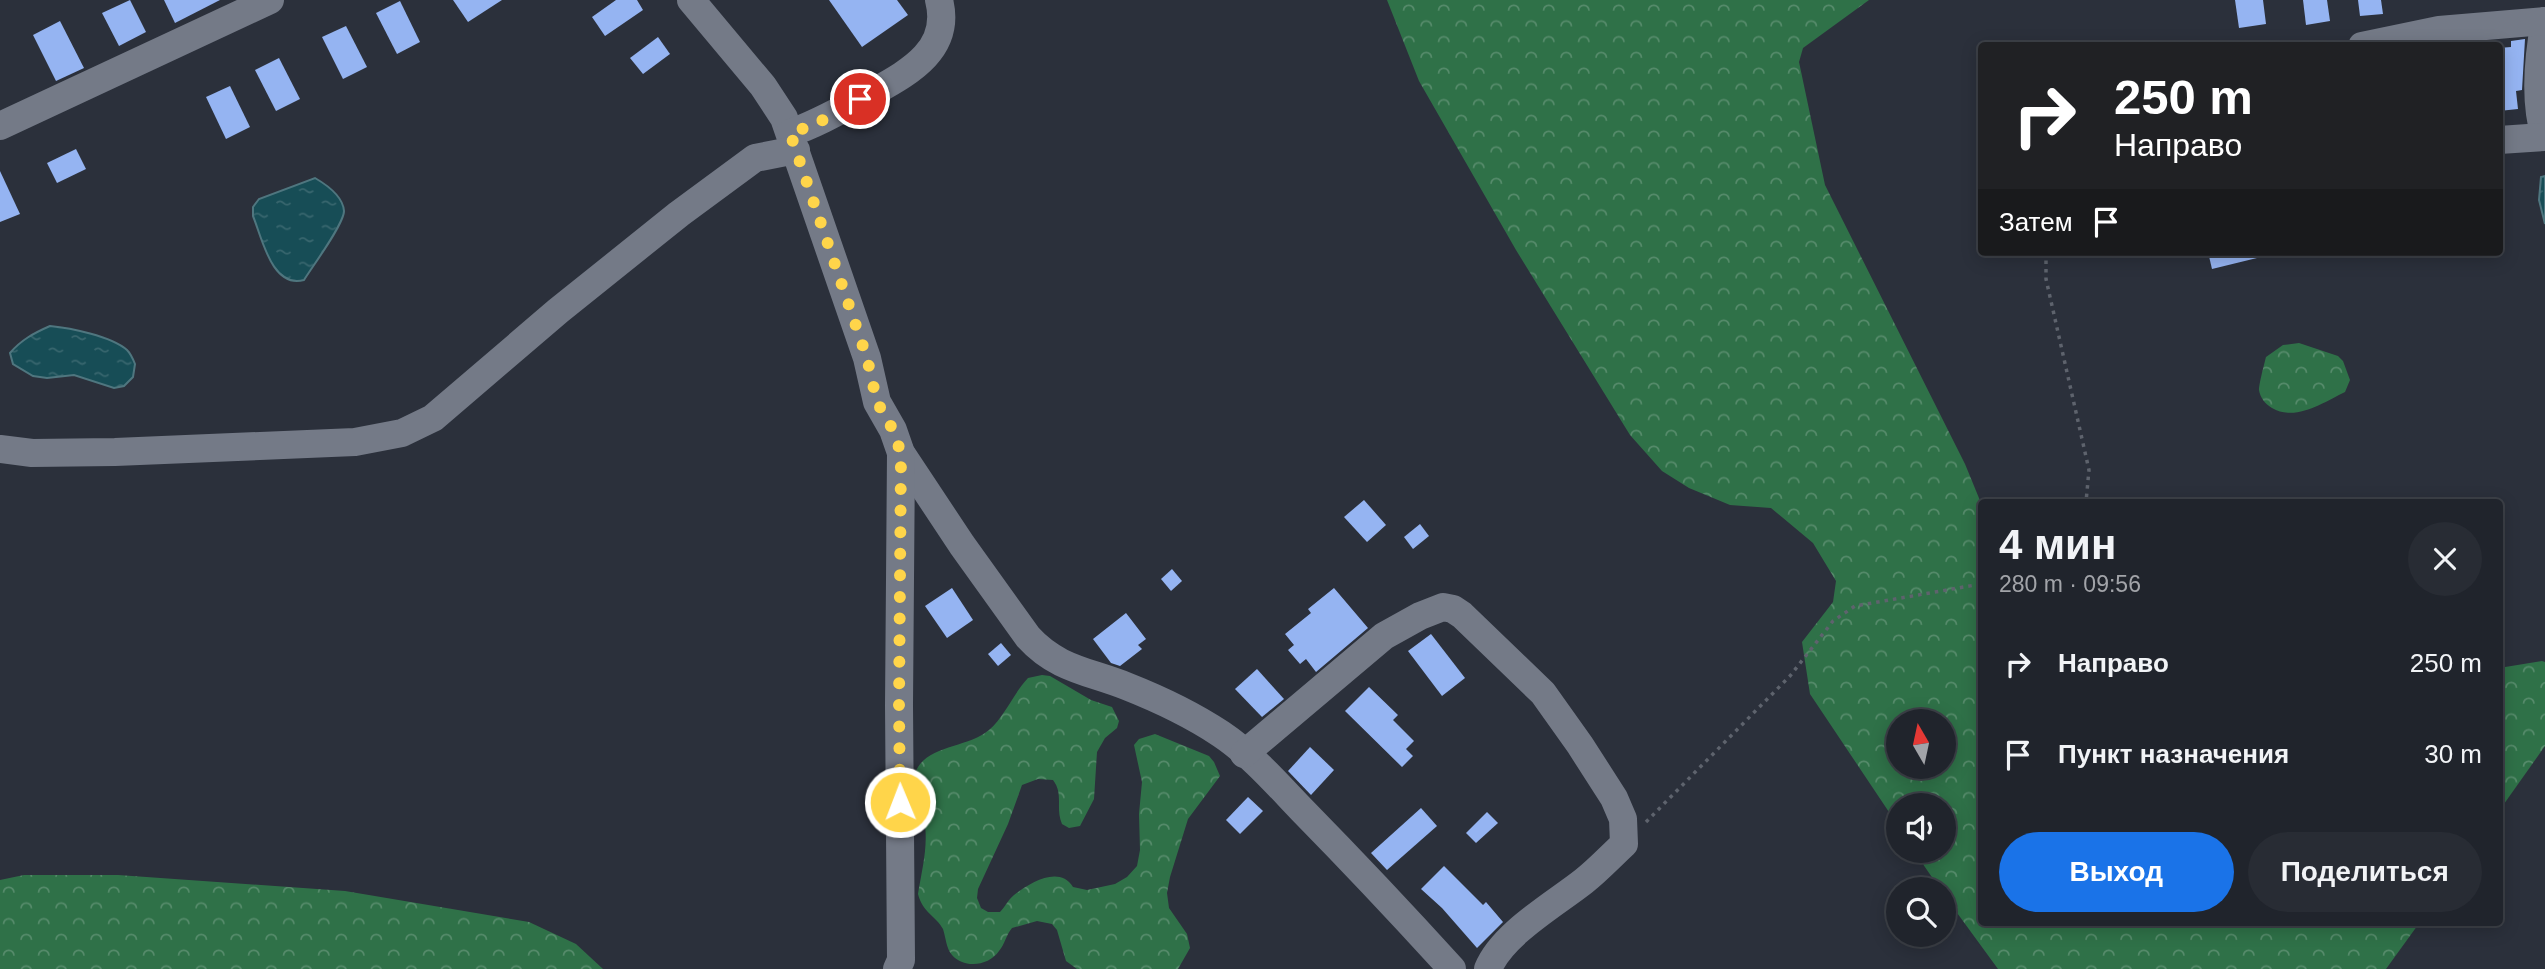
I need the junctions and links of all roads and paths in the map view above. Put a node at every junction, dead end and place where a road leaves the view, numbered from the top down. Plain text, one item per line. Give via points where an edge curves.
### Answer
1 (270, 0) edge
2 (691, 0) edge
3 (939, 0) edge
4 (2545, 21) edge
5 (2381, 42) edge
6 (0, 126) edge
7 (2545, 137) edge
8 (2503, 140) edge
9 (793, 141) junction
10 (2046, 256) edge
11 (0, 449) edge
12 (901, 453) junction
13 (2086, 499) edge
14 (1978, 585) edge
15 (1244, 754) junction
16 (1625, 844) junction
17 (901, 966) edge
18 (1452, 969) edge
19 (1488, 969) edge

1 - 6 street
2 - 9 street via 763,86
3 - 9 street via 943,20 922,60
4 - 5 street via 2439,30
4 - 7 street via 2539,55
7 - 8 street
9 - 11 street via 755,158 679,214 433,418 402,433 355,442 129,451 32,453
9 - 12 street via 867,358 877,402
10 - 13 path via 2046,279 2089,470
12 - 15 street via 1040,650 1066,666 1183,711
12 - 17 street
14 - 16 path via 1855,606 1833,621 1790,676
15 - 16 street via 1384,636 1420,615 1443,607 1453,609 1543,693 1614,798 1623,819
15 - 18 street
16 - 19 street via 1516,934 1493,957

